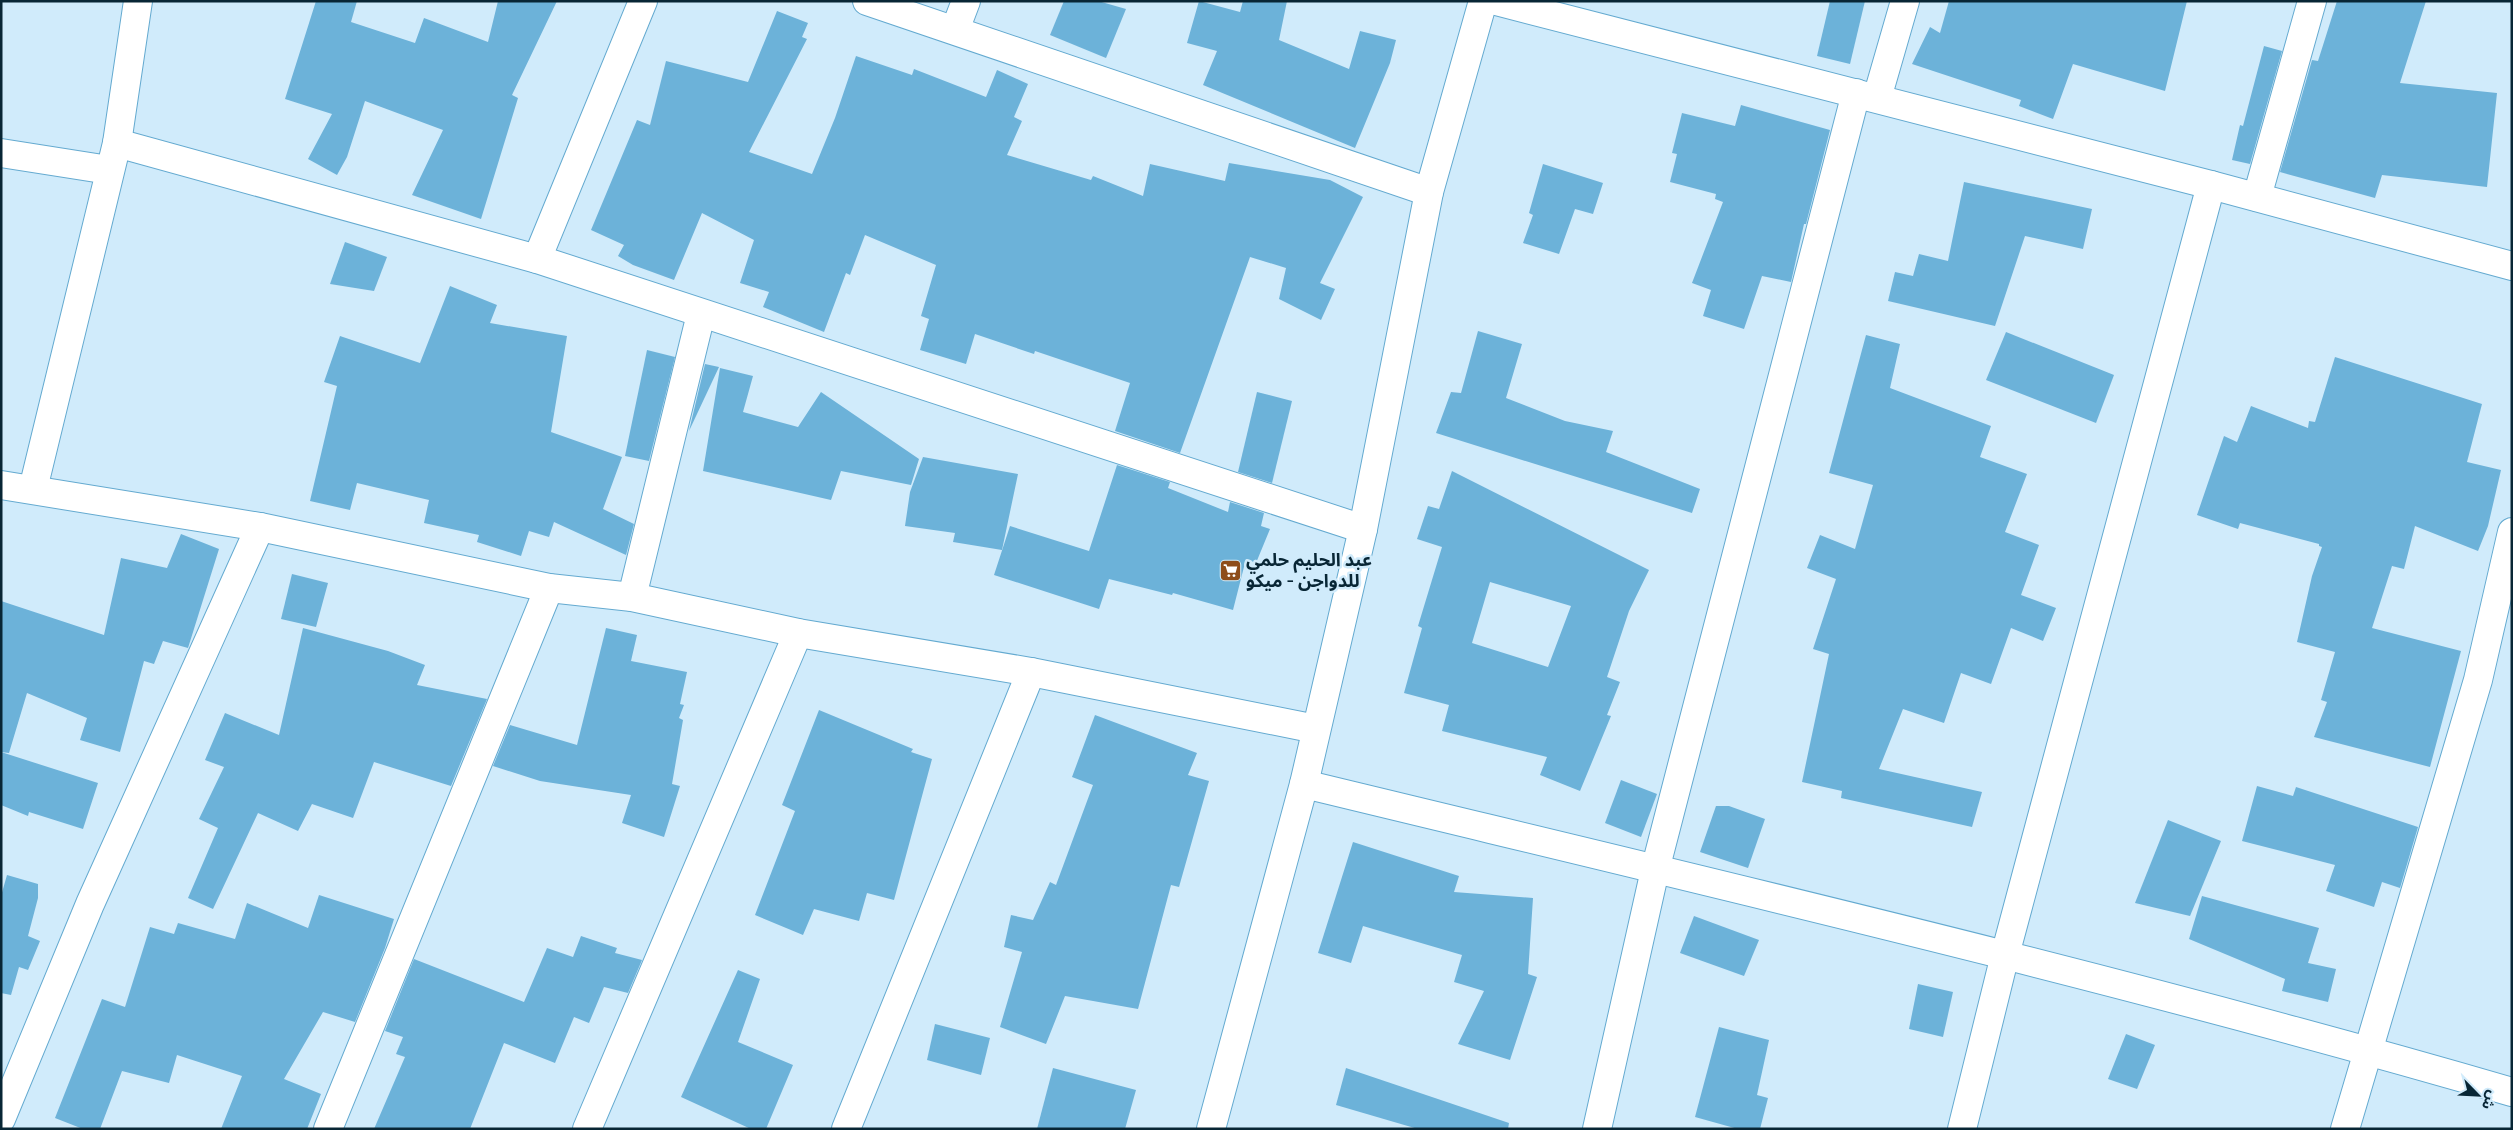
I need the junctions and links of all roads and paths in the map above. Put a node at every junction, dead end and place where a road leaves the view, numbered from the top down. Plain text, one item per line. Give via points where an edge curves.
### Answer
1 (138, 1) edge
2 (643, 1) edge
3 (867, 1) edge
4 (966, 1) edge
5 (1483, 1) edge
6 (1496, 1) edge
7 (1905, 1) edge
8 (2312, 1) edge
9 (955, 30) junction
10 (1866, 96) junction
11 (117, 143) junction
12 (1, 153) edge
13 (110, 170) junction
14 (2211, 185) junction
15 (1429, 192) junction
16 (2257, 197) junction
17 (537, 259) junction
18 (2512, 266) edge
19 (701, 314) junction
20 (1, 485) edge
21 (33, 489) junction
22 (260, 527) junction
23 (1363, 529) junction
24 (2512, 532) edge
25 (549, 588) junction
26 (632, 597) junction
27 (798, 633) junction
28 (1031, 672) junction
29 (1316, 729) junction
30 (1304, 784) junction
31 (1655, 870) junction
32 (2005, 955) junction
33 (2368, 1050) junction
34 (2512, 1092) edge
35 (1, 1119) edge
36 (328, 1129) edge
37 (587, 1129) edge
38 (846, 1129) edge
39 (1211, 1129) edge
40 (1597, 1129) edge
41 (1962, 1129) edge
42 (2345, 1129) edge

1 - 11 street
2 - 17 street
3 - 9 street
4 - 9 street
5 - 15 street
6 - 10 street
7 - 10 street
8 - 16 street
9 - 15 street
10 - 14 street
10 - 31 street
11 - 13 street
11 - 17 street
12 - 13 street
13 - 21 street
14 - 16 street
14 - 32 street
15 - 23 street
16 - 18 street
17 - 19 street
19 - 23 street
19 - 26 street
20 - 21 street
21 - 22 street
22 - 25 street
22 - 35 street via 90,904
23 - 29 street
24 - 33 street via 2478,680
25 - 26 street
25 - 36 street
26 - 27 street
27 - 28 street
27 - 37 street
28 - 29 street
28 - 38 street
29 - 30 street
30 - 31 street
30 - 39 street
31 - 32 street
31 - 40 street
32 - 33 street
32 - 41 street
33 - 34 street
33 - 42 street

